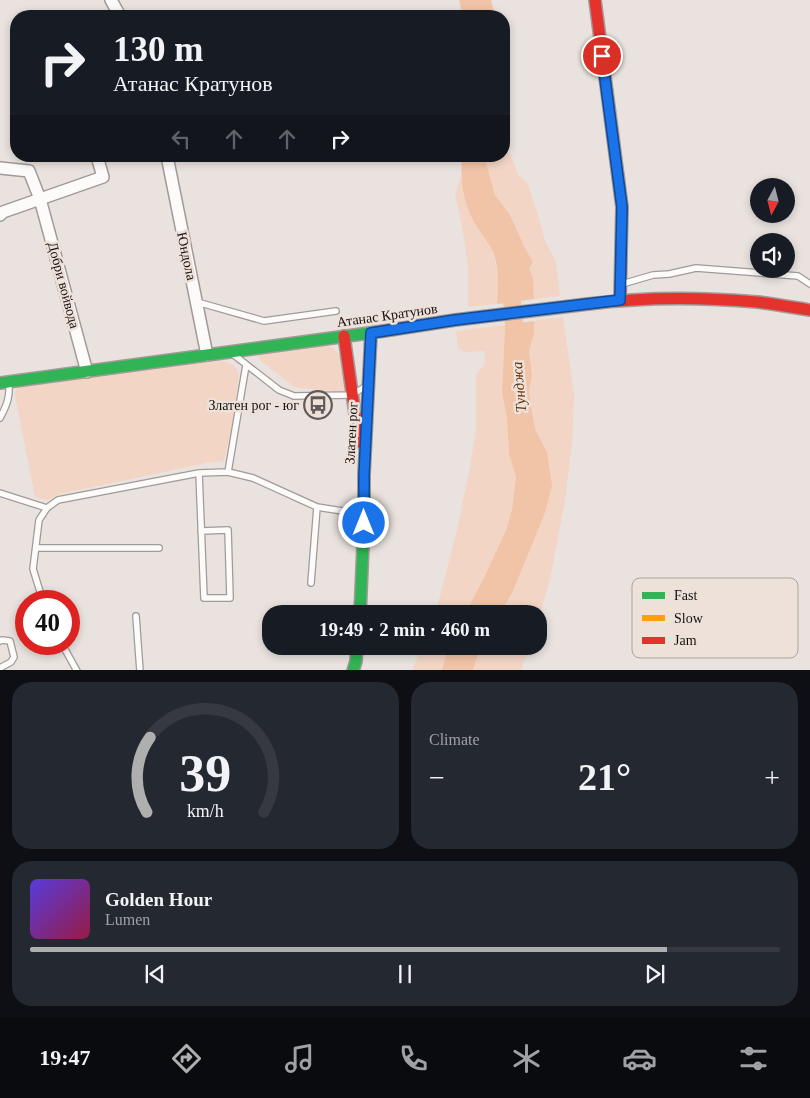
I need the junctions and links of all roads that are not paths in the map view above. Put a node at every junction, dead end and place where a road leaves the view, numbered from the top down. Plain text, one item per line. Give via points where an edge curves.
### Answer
1 (595, 0) edge
2 (99, 162) edge
3 (168, 162) edge
4 (0, 168) edge
5 (40, 199) junction
6 (0, 215) edge
7 (620, 284) junction
8 (810, 284) edge
9 (620, 300) junction
10 (196, 302) junction
11 (336, 310) dead end
12 (810, 310) edge
13 (371, 333) junction
14 (344, 336) junction
15 (230, 352) junction
16 (207, 355) junction
17 (246, 365) junction
18 (87, 372) junction
19 (4, 382) edge
20 (368, 384) junction
21 (352, 395) junction
22 (0, 418) edge
23 (228, 472) junction
24 (199, 473) junction
25 (364, 475) junction
26 (0, 493) edge
27 (317, 507) junction
28 (46, 508) junction
29 (364, 514) junction
30 (201, 531) junction
31 (36, 548) junction
32 (159, 548) dead end
33 (311, 583) dead end
34 (40, 590) edge
35 (360, 605) edge
36 (136, 616) dead end
37 (0, 641) edge
38 (68, 655) edge
39 (357, 655) edge
40 (0, 668) edge
41 (76, 670) edge
42 (140, 670) edge
43 (353, 670) edge

1 - 7 main road via 622,207
2 - 5 street via 103,177
3 - 10 street, Юндола
4 - 5 street, Добри войвода via 29,170
5 - 6 street
5 - 18 street, Добри войвода
7 - 8 lane via 696,268 798,276
7 - 9 main road
9 - 12 main road, Атанас Кратунов via 708,298
9 - 13 main road, Атанас Кратунов
10 - 11 lane via 264,321
10 - 16 street, Юндола
13 - 14 main road, Атанас Кратунов
13 - 20 main road, Златен рог
14 - 15 main road, Атанас Кратунов
14 - 21 main road, Златен рог
15 - 16 main road, Атанас Кратунов
15 - 17 lane
16 - 18 main road, Атанас Кратунов
17 - 21 lane via 279,390 294,396
17 - 23 lane
18 - 19 main road, Атанас Кратунов
19 - 22 lane via 10,394
20 - 21 lane
20 - 25 main road, Златен рог
21 - 25 main road, Златен рог
23 - 24 lane
23 - 27 lane via 253,478
24 - 28 lane via 58,500
24 - 30 lane
25 - 29 main road, Златен рог
26 - 28 lane
27 - 29 lane
27 - 33 lane
28 - 31 lane via 39,520
29 - 35 main road, Златен рог
30 - 30 lane via 204,598 230,598 228,530
31 - 32 lane
31 - 34 lane via 33,569
36 - 42 lane
37 - 40 lane via 10,641 14,657
38 - 41 lane
39 - 43 main road

